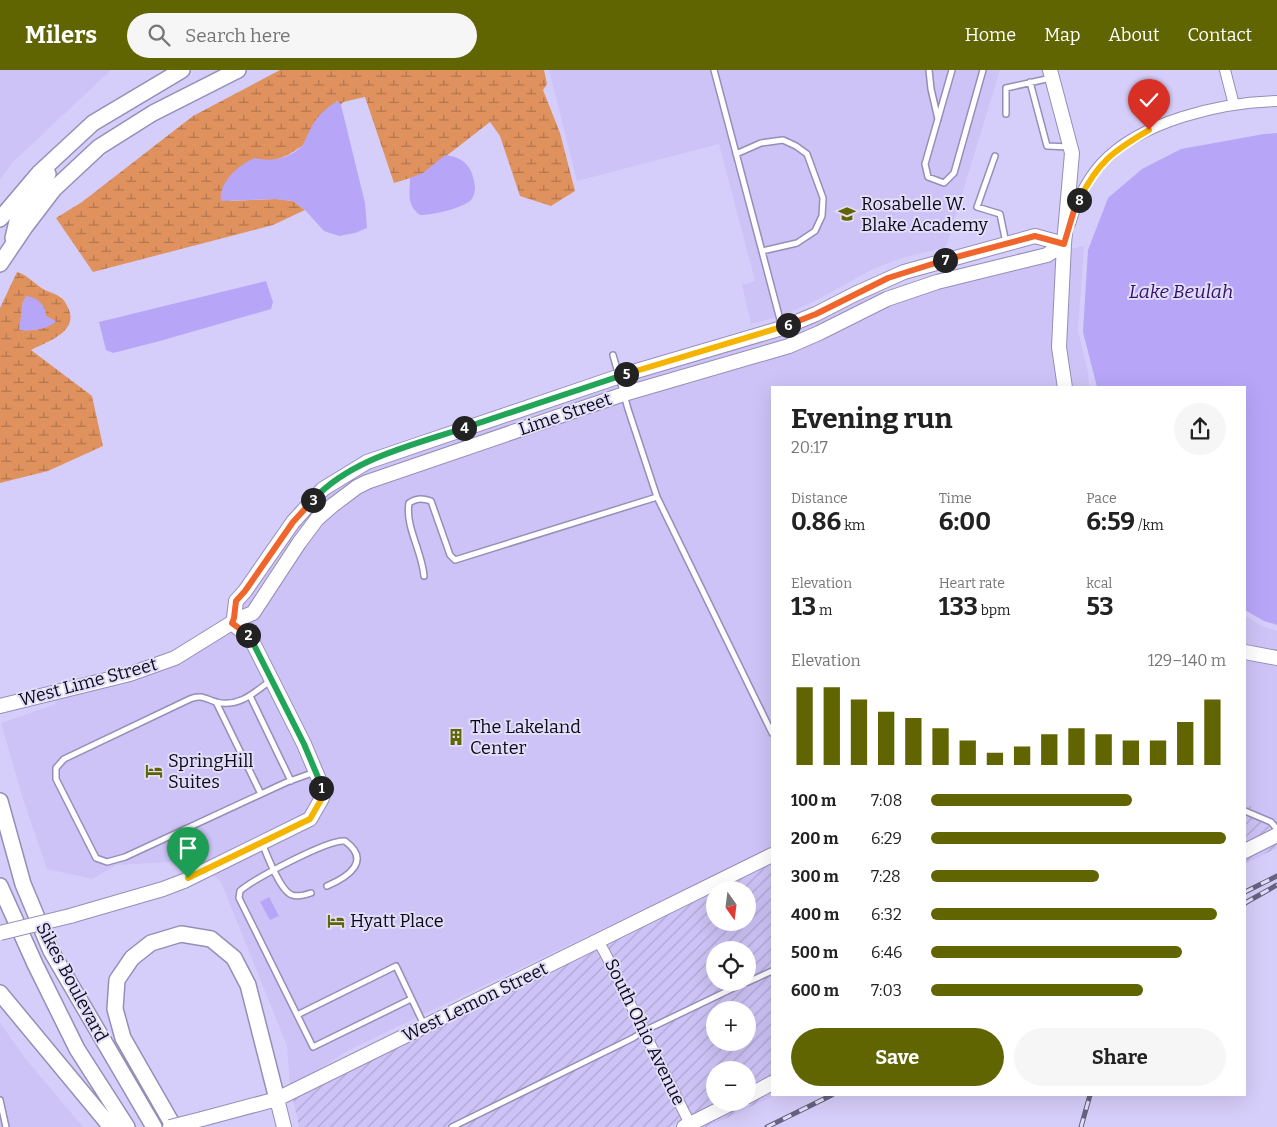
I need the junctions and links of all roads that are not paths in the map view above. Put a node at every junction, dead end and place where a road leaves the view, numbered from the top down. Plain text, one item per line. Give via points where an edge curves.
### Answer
1 (182, 70) edge
2 (238, 70) edge
3 (714, 70) edge
4 (929, 70) edge
5 (952, 70) edge
6 (983, 70) edge
7 (1225, 70) edge
8 (1051, 74) edge
9 (1030, 82) junction
10 (1277, 101) edge
11 (1234, 105) junction
12 (1006, 114) dead end
13 (938, 119) junction
14 (1070, 147) junction
15 (61, 153) junction
16 (736, 154) junction
17 (995, 156) dead end
18 (0, 219) edge
19 (1006, 244) junction
20 (1064, 244) junction
21 (12, 245) junction
22 (762, 251) junction
23 (0, 264) edge
24 (782, 328) junction
25 (613, 355) dead end
26 (619, 376) junction
27 (1065, 386) edge
28 (624, 394) junction
29 (657, 497) junction
30 (424, 576) dead end
31 (232, 623) junction
32 (1246, 652) edge
33 (1277, 658) edge
34 (272, 680) junction
35 (250, 696) junction
36 (216, 702) junction
37 (0, 706) edge
38 (771, 731) edge
39 (316, 772) junction
40 (292, 781) junction
41 (261, 794) junction
42 (0, 801) edge
43 (1246, 811) edge
44 (1277, 829) edge
45 (1277, 835) edge
46 (261, 843) junction
47 (1246, 850) edge
48 (771, 856) edge
49 (275, 871) junction
50 (0, 886) edge
51 (327, 886) dead end
52 (311, 893) dead end
53 (0, 932) edge
54 (598, 941) junction
55 (771, 971) edge
56 (756, 978) edge
57 (728, 991) edge
58 (0, 992) edge
59 (411, 999) junction
60 (297, 1016) junction
61 (425, 1027) junction
62 (644, 1031) junction
63 (771, 1084) edge
64 (756, 1092) edge
65 (277, 1099) junction
66 (0, 1100) edge
67 (716, 1111) edge
68 (464, 1121) junction
69 (687, 1125) edge
70 (6, 1127) edge
71 (111, 1127) edge
72 (127, 1127) edge
73 (154, 1127) edge
74 (170, 1127) edge
75 (174, 1127) edge
76 (284, 1127) edge
77 (452, 1127) edge
78 (462, 1127) edge

1 - 15 main road via 93,123
2 - 21 main road via 153,113 98,147 54,189
3 - 16 lane
4 - 13 lane
5 - 13 lane
6 - 13 lane via 954,173 944,183 928,176 925,164
7 - 11 street
8 - 9 lane
8 - 14 street
9 - 12 lane via 1006,88
9 - 14 lane via 1047,146
10 - 11 street
11 - 20 street via 1203,111 1149,130 1110,156 1090,178 1075,207
14 - 20 street
15 - 18 main road via 39,173
15 - 21 main road via 18,217
16 - 22 lane
16 - 22 lane via 761,143 783,140 796,146 807,154 823,198 822,216 815,231 797,243
17 - 19 lane via 977,207 1000,214
19 - 20 street via 1035,236
19 - 24 street via 896,275
20 - 27 street via 1059,347
20 - 28 street, Lime Street via 1047,255 937,282 887,299 790,346
21 - 23 main road
22 - 24 lane
24 - 26 street
25 - 26 lane
26 - 28 lane
26 - 31 street via 351,470 323,489 293,522 236,601
28 - 29 lane
28 - 31 street, Lime Street via 357,487 317,519 253,613
29 - 30 lane via 455,560 450,555 431,501 416,499 409,503 407,513
29 - 38 lane
31 - 34 street via 251,639
31 - 37 street, West Lime Street via 175,658 130,674
32 - 33 street
34 - 35 lane
34 - 39 street
35 - 36 lane via 233,703
35 - 40 lane
36 - 41 lane
36 - 41 lane via 196,696 80,751 56,768 56,779 96,858 108,862
39 - 40 lane
39 - 46 street via 322,798 310,819
40 - 41 lane
42 - 73 main road, Sikes Boulevard via 24,884 51,952
43 - 44 lane via 1271,822
45 - 47 street
46 - 49 lane
46 - 53 street, bridge via 163,889
48 - 54 street, West Lemon Street
49 - 51 lane via 327,844 345,840 354,850 355,867 342,880
49 - 52 lane via 286,893 299,896
49 - 60 lane via 247,885 240,891 239,898
50 - 72 main road, Sikes Boulevard via 78,1049
54 - 61 street, West Lemon Street
54 - 62 street, South Ohio Avenue
55 - 56 lane
57 - 62 lane
58 - 71 main road
59 - 60 lane via 313,1047
59 - 60 lane via 396,966
59 - 61 lane
61 - 65 street, West Lemon Street
62 - 68 lane
62 - 69 street, South Ohio Avenue
63 - 64 street
65 - 74 street, West Lemon Street, bridge
65 - 75 main road via 248,985 234,958 211,939 182,934 151,943 132,958 117,980 115,1009 123,1038
65 - 76 street
66 - 70 lane
67 - 69 street
68 - 77 lane
68 - 78 lane

